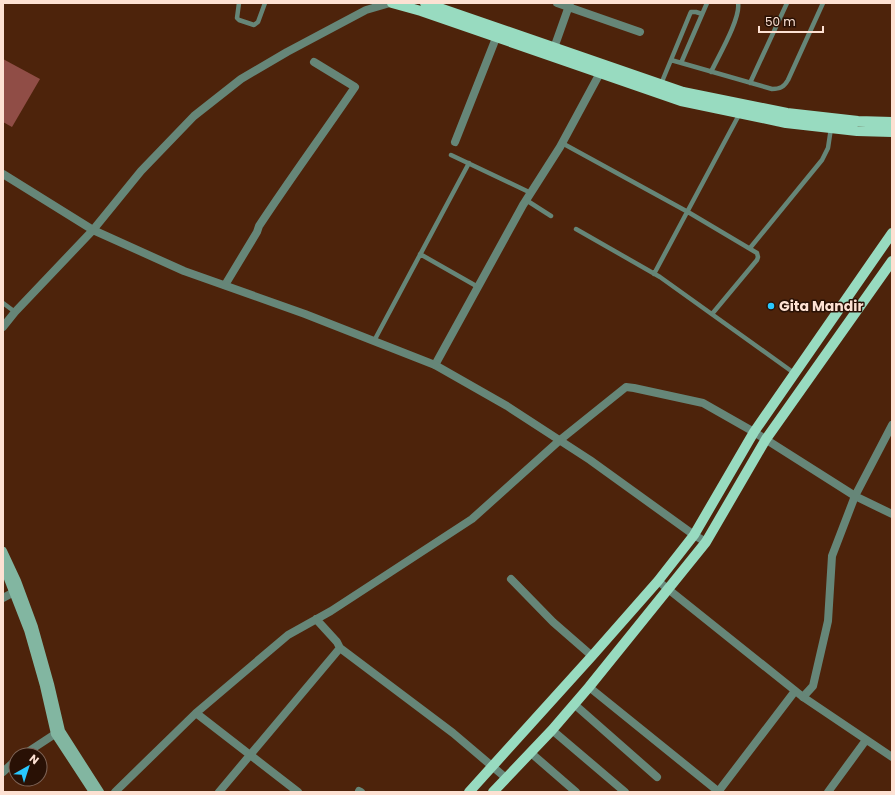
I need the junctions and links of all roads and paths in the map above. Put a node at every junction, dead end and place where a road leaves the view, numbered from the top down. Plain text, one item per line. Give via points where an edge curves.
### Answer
1 (239, 3) edge
2 (265, 3) edge
3 (391, 3) edge
4 (425, 3) edge
5 (557, 3) edge
6 (707, 3) edge
7 (738, 3) edge
8 (787, 3) edge
9 (823, 3) edge
10 (570, 5) edge
11 (702, 14) junction
12 (640, 32) dead end
13 (496, 38) junction
14 (554, 48) junction
15 (671, 60) junction
16 (314, 62) dead end
17 (682, 63) junction
18 (711, 72) junction
19 (600, 73) junction
20 (750, 83) junction
21 (659, 89) junction
22 (740, 114) junction
23 (892, 122) edge
24 (831, 128) junction
25 (892, 132) edge
26 (455, 142) dead end
27 (562, 143) junction
28 (451, 154) dead end
29 (469, 163) junction
30 (3, 174) edge
31 (528, 196) junction
32 (688, 212) junction
33 (551, 216) dead end
34 (576, 229) dead end
35 (93, 230) junction
36 (892, 234) edge
37 (750, 248) junction
38 (420, 254) junction
39 (892, 261) edge
40 (654, 274) junction
41 (226, 285) junction
42 (478, 287) junction
43 (3, 303) edge
44 (15, 312) junction
45 (712, 314) junction
46 (3, 327) edge
47 (374, 341) junction
48 (435, 365) junction
49 (794, 373) junction
50 (892, 424) edge
51 (754, 432) junction
52 (766, 439) junction
53 (560, 440) junction
54 (855, 496) junction
55 (892, 514) edge
56 (694, 535) junction
57 (706, 542) junction
58 (3, 551) edge
59 (3, 566) edge
60 (511, 579) dead end
61 (658, 581) junction
62 (667, 590) junction
63 (14, 592) junction
64 (3, 598) edge
65 (316, 619) junction
66 (340, 648) junction
67 (592, 656) junction
68 (589, 687) junction
69 (795, 691) junction
70 (803, 698) junction
71 (574, 704) junction
72 (196, 713) junction
73 (552, 730) junction
74 (55, 734) junction
75 (866, 740) junction
76 (35, 747) edge
77 (530, 753) junction
78 (250, 754) junction
79 (892, 756) edge
80 (493, 766) junction
81 (658, 777) dead end
82 (506, 778) junction
83 (93, 792) edge
84 (100, 792) edge
85 (115, 792) edge
86 (218, 792) edge
87 (298, 792) edge
88 (469, 792) edge
89 (493, 792) edge
90 (576, 792) edge
91 (624, 792) edge
92 (719, 792) edge
93 (828, 792) edge

1 - 2 lane via 237,18 254,25 258,22
3 - 13 main road
3 - 35 street via 366,10 241,79 194,116 141,171
4 - 14 main road
5 - 10 street
6 - 11 lane
7 - 18 lane via 733,25
8 - 20 lane
9 - 20 lane via 785,86 772,89
10 - 12 street
10 - 14 street
11 - 15 lane via 691,12
11 - 17 lane
13 - 19 main road
13 - 26 street
14 - 21 main road
15 - 17 lane
15 - 21 lane
16 - 41 street via 355,87 259,226
17 - 18 lane
18 - 20 lane
19 - 21 main road
19 - 27 street
21 - 22 main road via 681,101
21 - 23 main road via 787,113
22 - 24 main road
22 - 32 lane
24 - 25 main road
24 - 37 lane via 828,148 822,160
27 - 31 street
27 - 32 lane
28 - 29 lane
29 - 31 lane
29 - 38 lane
30 - 35 street
31 - 33 lane
31 - 42 street
32 - 37 lane
32 - 40 lane
34 - 40 lane
35 - 41 street via 184,271
35 - 44 street
36 - 49 main road
37 - 45 lane via 758,257
38 - 42 lane
38 - 47 lane
39 - 52 main road
40 - 45 lane
41 - 47 street
42 - 48 street
43 - 44 lane
44 - 46 street
45 - 49 lane
47 - 48 street
48 - 53 street
49 - 51 main road
50 - 54 street
51 - 52 street
51 - 53 street via 703,403 626,388
51 - 56 main road
52 - 54 street
52 - 57 main road
53 - 56 street
53 - 65 street via 472,519
54 - 55 street
54 - 70 street via 832,556 828,621 813,686
56 - 57 street
56 - 61 main road
57 - 62 main road
58 - 84 main road via 34,628 61,731
59 - 63 main road
60 - 67 street via 553,622
61 - 62 street
61 - 67 main road
62 - 68 main road
62 - 69 street
63 - 64 street
63 - 74 main road via 28,630
65 - 66 street
65 - 72 street via 288,635
66 - 78 street
66 - 80 street via 454,733
67 - 80 main road
68 - 71 main road
68 - 92 street
69 - 70 street
69 - 92 street
70 - 75 street
71 - 73 main road
71 - 81 street
72 - 78 street
72 - 85 street
73 - 77 main road
73 - 91 street
74 - 76 street
74 - 83 main road
75 - 79 street
75 - 93 street
77 - 82 main road
77 - 90 street
78 - 86 street
78 - 87 street
80 - 82 street
80 - 88 main road
82 - 89 main road

